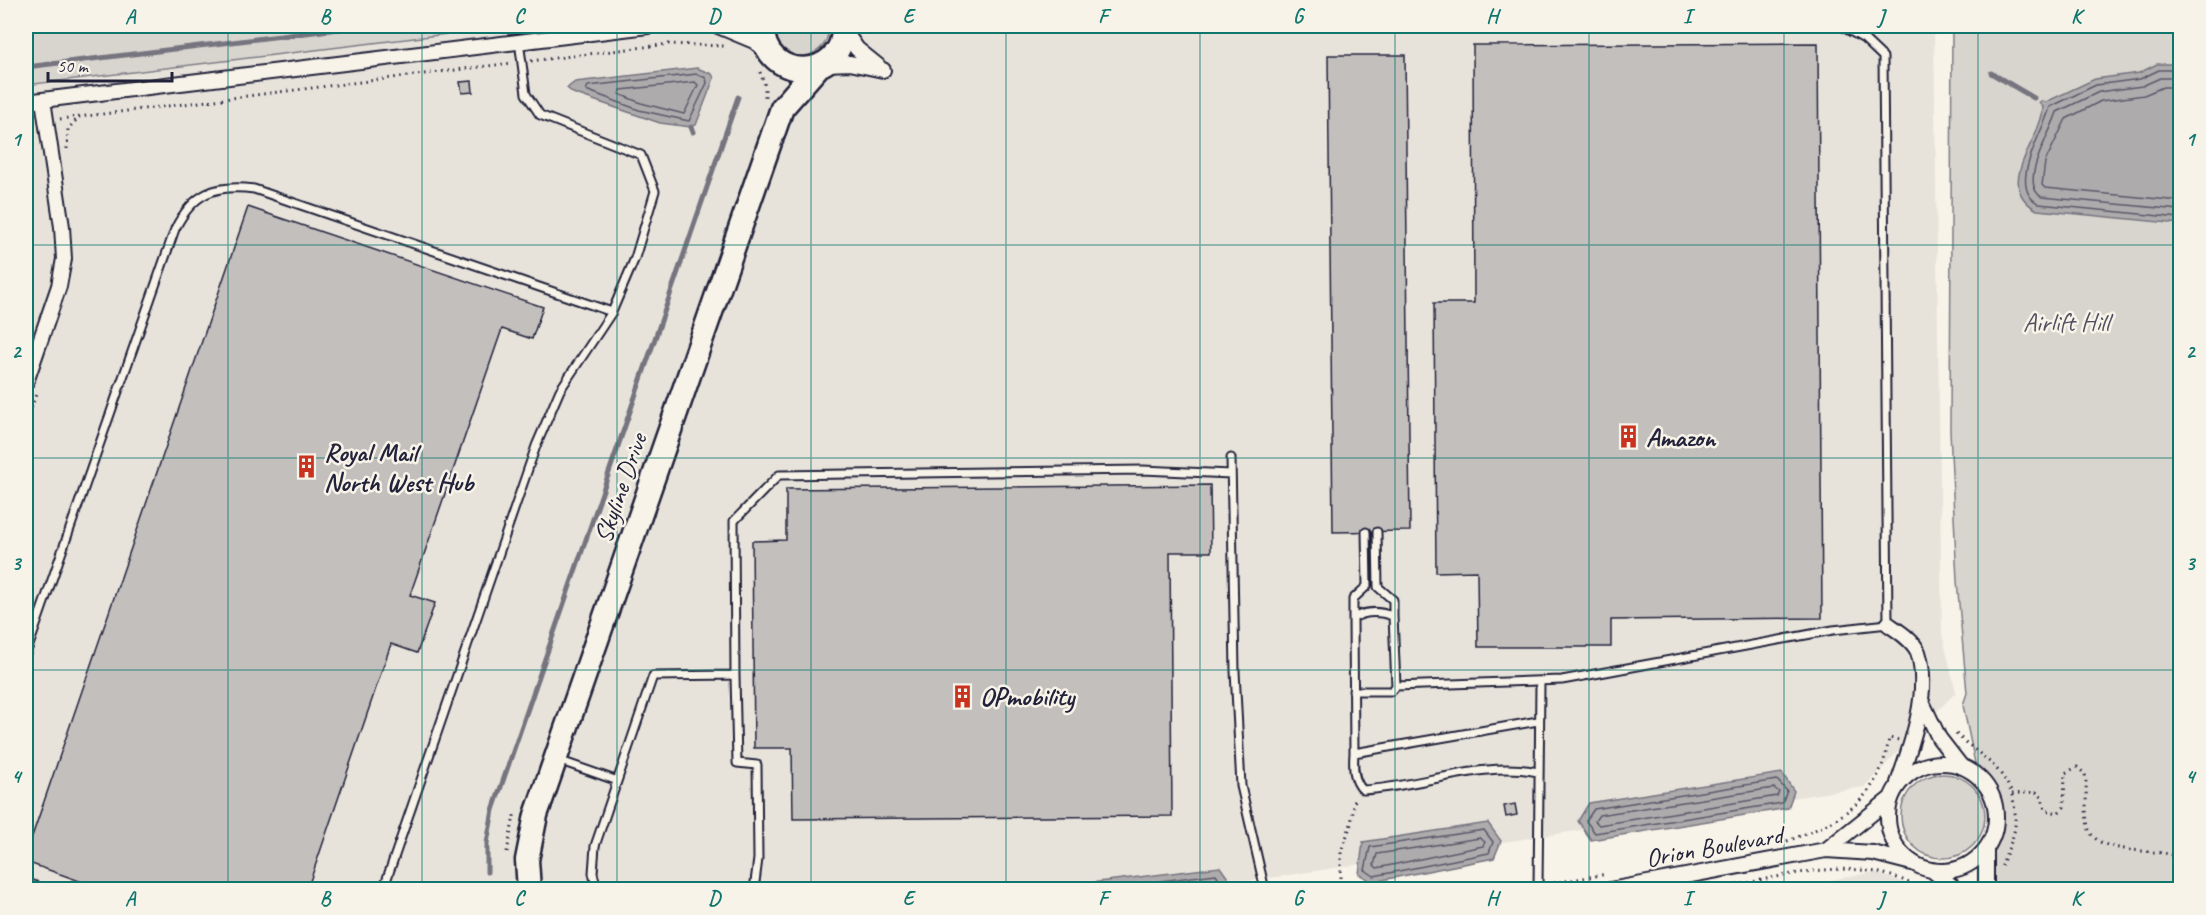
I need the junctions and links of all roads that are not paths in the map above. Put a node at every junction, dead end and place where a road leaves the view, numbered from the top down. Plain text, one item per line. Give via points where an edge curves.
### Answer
1 (648, 26) edge
2 (718, 26) edge
3 (763, 26) edge
4 (1841, 26) edge
5 (843, 27) edge
6 (519, 41) junction
7 (772, 55) junction
8 (820, 66) junction
9 (43, 100) junction
10 (26, 102) edge
11 (782, 108) junction
12 (612, 312) junction
13 (26, 382) edge
14 (1231, 459) dead end
15 (1232, 474) junction
16 (1377, 531) dead end
17 (1366, 532) dead end
18 (1393, 616) junction
19 (1353, 618) junction
20 (1888, 624) junction
21 (26, 654) edge
22 (735, 675) junction
23 (1540, 682) junction
24 (1396, 687) junction
25 (1353, 691) junction
26 (1921, 700) junction
27 (1538, 721) junction
28 (1354, 753) junction
29 (555, 759) junction
30 (1960, 765) junction
31 (1538, 772) junction
32 (615, 780) junction
33 (1893, 793) junction
34 (1986, 849) junction
35 (1826, 850) junction
36 (1916, 865) junction
37 (1932, 870) junction
38 (26, 882) edge
39 (46, 890) edge
40 (383, 890) edge
41 (529, 890) edge
42 (597, 890) edge
43 (754, 890) edge
44 (1264, 890) edge
45 (1538, 890) edge
46 (1610, 890) edge
47 (1958, 890) edge
48 (1986, 890) edge

1 - 6 street
2 - 7 street via 754,41
3 - 7 main road, Skyline Drive
4 - 20 lane via 1864,39 1883,57
5 - 8 main road, Skyline Drive via 838,48
5 - 8 street via 857,49 883,70 850,63
6 - 9 street
6 - 12 lane via 526,94 540,115 640,155 655,191 635,258
7 - 8 main road via 785,66 797,69
7 - 11 main road, Skyline Drive
8 - 11 main road, Skyline Drive
9 - 10 street
9 - 13 street via 64,260
11 - 29 main road, Skyline Drive
12 - 21 lane via 254,189 235,186 211,190 183,213 175,229
12 - 40 lane via 560,390 536,446
14 - 15 lane
15 - 22 lane via 1143,470 779,475 734,521
15 - 44 lane via 1241,786
16 - 18 lane via 1378,587 1393,600
17 - 19 lane via 1367,586 1353,599
18 - 19 lane via 1361,613
18 - 24 lane
19 - 25 lane
20 - 23 lane via 1833,630 1602,675
20 - 26 street via 1910,640 1917,652
22 - 32 lane via 653,676
22 - 43 lane via 738,764 757,765 758,859
23 - 24 lane
23 - 27 lane
24 - 25 lane via 1392,691
25 - 28 lane
26 - 30 street via 1939,738
26 - 33 street via 1913,741
27 - 28 lane
27 - 31 lane
28 - 31 lane via 1353,766 1363,790 1493,770 1520,768
29 - 32 lane
29 - 41 main road, Skyline Drive via 529,841
30 - 33 street via 1946,762 1924,766 1905,777
30 - 34 street via 1987,785 1994,801 1996,826
31 - 45 lane
32 - 42 lane via 595,846 593,873
33 - 35 street, Orion Boulevard
33 - 36 street via 1888,821 1895,843
34 - 37 street via 1956,869
34 - 48 street
35 - 36 street, Orion Boulevard via 1873,854
35 - 46 street, Orion Boulevard
36 - 37 street
37 - 47 street
38 - 39 lane

